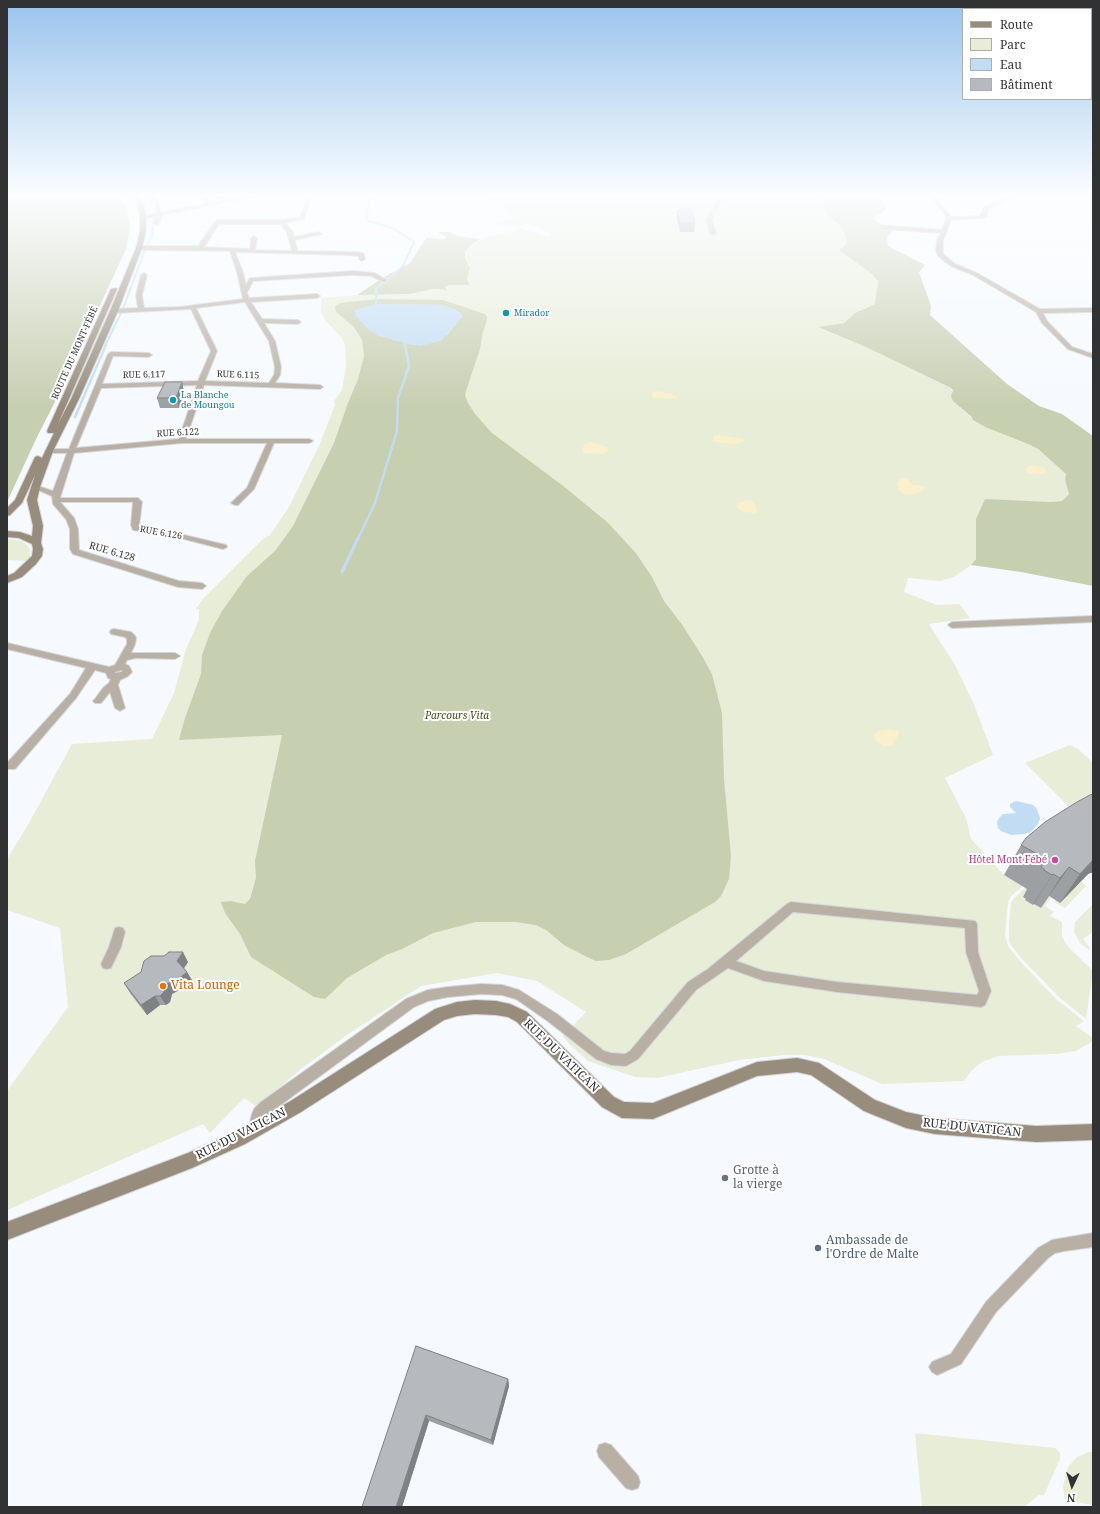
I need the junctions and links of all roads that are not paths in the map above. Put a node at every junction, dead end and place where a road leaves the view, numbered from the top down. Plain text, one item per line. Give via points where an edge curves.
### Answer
1 (124, 265) edge
2 (132, 265) edge
3 (237, 265) edge
4 (952, 265) edge
5 (144, 275) dead end
6 (384, 280) dead end
7 (246, 292) junction
8 (317, 296) dead end
9 (247, 300) junction
10 (193, 308) junction
11 (141, 310) junction
12 (1093, 310) edge
13 (114, 311) junction
14 (1039, 311) junction
15 (259, 321) junction
16 (298, 322) dead end
17 (150, 355) dead end
18 (1093, 356) edge
19 (201, 383) junction
20 (271, 385) junction
21 (98, 386) junction
22 (320, 387) dead end
23 (182, 441) junction
24 (271, 441) junction
25 (309, 441) dead end
26 (49, 451) junction
27 (72, 451) junction
28 (35, 487) junction
29 (56, 498) junction
30 (236, 503) dead end
31 (7, 513) edge
32 (7, 534) edge
33 (36, 543) junction
34 (223, 547) dead end
35 (7, 581) edge
36 (202, 586) dead end
37 (1093, 619) edge
38 (952, 625) dead end
39 (114, 632) dead end
40 (7, 646) edge
41 (175, 656) dead end
42 (124, 657) junction
43 (92, 667) junction
44 (115, 675) junction
45 (98, 701) dead end
46 (120, 708) dead end
47 (11, 766) dead end
48 (119, 932) dead end
49 (726, 962) junction
50 (107, 964) dead end
51 (255, 1130) junction
52 (1093, 1132) edge
53 (7, 1231) edge
54 (1093, 1240) edge
55 (937, 1367) dead end
56 (604, 1451) dead end
57 (632, 1482) dead end

1 - 31 street, ROUTE DU MONT-FÉBÉ via 19,501
2 - 13 street, ROUTE DU MONT-FÉBÉ
3 - 7 street, RUE 6.115 via 243,290
4 - 14 street via 975,274
5 - 11 street via 139,295
6 - 7 street via 372,274 353,273 283,277 251,280
7 - 9 street, RUE 6.115
8 - 9 street
9 - 10 street
9 - 15 street, RUE 6.115
10 - 11 street
10 - 19 street via 214,352
11 - 13 street
12 - 14 street
13 - 26 street, ROUTE DU MONT-FÉBÉ
14 - 18 street via 1044,322 1070,348
15 - 16 street
15 - 20 street, RUE 6.115 via 272,341 278,367
17 - 21 street via 111,354
19 - 20 street, RUE 6.115
19 - 21 street, RUE 6.117
19 - 23 street
20 - 22 street
21 - 27 street
23 - 24 street, RUE 6.122
23 - 27 street, RUE 6.122
24 - 25 street, RUE 6.122
24 - 30 street via 250,489
26 - 27 street, RUE 6.122
26 - 28 street, ROUTE DU MONT-FÉBÉ
27 - 29 street
28 - 29 street
28 - 33 street, ROUTE DU MONT-FÉBÉ via 32,500 38,526
29 - 34 street, RUE 6.126 via 135,500 138,502 136,528
29 - 36 street, RUE 6.128 via 70,518 74,529 76,552 178,584
32 - 33 street via 20,535
33 - 35 street via 37,556 30,566
37 - 38 street
39 - 42 street via 128,634 132,638
40 - 43 street
41 - 42 street
42 - 44 street
43 - 44 street
43 - 47 street via 72,696
44 - 45 street
44 - 46 street
48 - 50 street
49 - 49 street via 791,907 971,924 972,952 985,991 981,1001 837,987 764,976
49 - 51 street via 692,986 634,1055 626,1060 600,1055 554,1018 518,995 502,990 481,989 428,996 410,1004 266,1107 259,1114
51 - 52 street, RUE DU VATICAN via 440,1014 475,1007 496,1008 522,1017 608,1102 622,1110 653,1111 757,1069 797,1065 814,1068 870,1106 906,1120 935,1126 1036,1134
51 - 53 street, RUE DU VATICAN via 192,1160
54 - 55 street via 1052,1247 1043,1253 992,1307 956,1359
56 - 57 street

